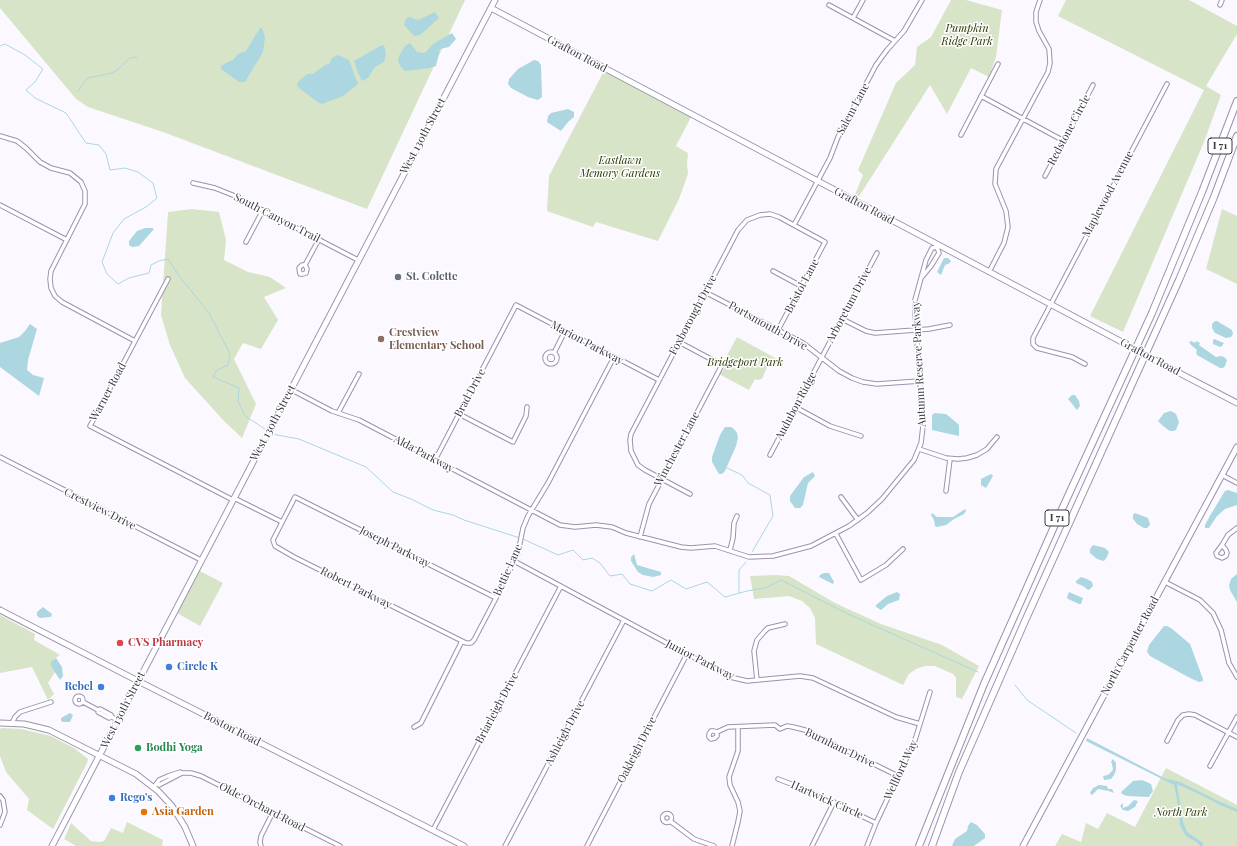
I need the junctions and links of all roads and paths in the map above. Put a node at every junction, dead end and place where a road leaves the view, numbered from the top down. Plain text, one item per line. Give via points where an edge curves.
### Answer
1 (495, 0) edge
2 (863, 0) edge
3 (922, 0) edge
4 (1040, 0) edge
5 (1222, 0) edge
6 (830, 5) dead end
7 (1220, 6) dead end
8 (491, 8) junction
9 (853, 18) junction
10 (895, 41) junction
11 (998, 64) dead end
12 (1093, 84) dead end
13 (1167, 84) dead end
14 (981, 96) junction
15 (1237, 101) edge
16 (1022, 118) junction
17 (961, 135) dead end
18 (0, 136) edge
19 (1237, 136) edge
20 (1064, 141) junction
21 (1045, 176) dead end
22 (817, 182) junction
23 (193, 183) dead end
24 (0, 205) edge
25 (263, 210) junction
26 (794, 225) junction
27 (319, 239) junction
28 (67, 240) junction
29 (246, 242) dead end
30 (825, 242) joint
31 (938, 246) junction
32 (877, 253) dead end
33 (358, 260) junction
34 (305, 265) dead end
35 (773, 271) dead end
36 (989, 272) junction
37 (922, 277) junction
38 (168, 279) dead end
39 (801, 286) junction
40 (706, 292) junction
41 (516, 305) joint
42 (1050, 305) junction
43 (842, 319) junction
44 (950, 325) dead end
45 (778, 330) junction
46 (916, 330) junction
47 (566, 331) junction
48 (135, 341) junction
49 (678, 342) junction
50 (554, 353) dead end
51 (614, 357) junction
52 (822, 357) junction
53 (1085, 364) dead end
54 (359, 374) dead end
55 (659, 380) junction
56 (920, 381) junction
57 (290, 389) junction
58 (1237, 403) edge
59 (527, 407) dead end
60 (795, 407) junction
61 (338, 413) junction
62 (459, 414) junction
63 (861, 436) dead end
64 (997, 437) dead end
65 (1237, 447) edge
66 (919, 449) junction
67 (770, 455) dead end
68 (0, 457) edge
69 (950, 459) junction
70 (435, 460) junction
71 (1222, 475) junction
72 (661, 479) junction
73 (1237, 483) edge
74 (946, 490) dead end
75 (690, 494) dead end
76 (295, 497) joint
77 (841, 497) dead end
78 (233, 499) junction
79 (531, 510) junction
80 (737, 516) dead end
81 (858, 520) junction
82 (282, 522) junction
83 (555, 523) joint
84 (1237, 528) edge
85 (836, 534) junction
86 (640, 536) junction
87 (1222, 545) dead end
88 (903, 549) dead end
89 (730, 550) junction
90 (201, 560) junction
91 (514, 561) junction
92 (1165, 582) junction
93 (561, 586) junction
94 (496, 598) junction
95 (0, 610) edge
96 (624, 620) junction
97 (785, 624) dead end
98 (462, 641) junction
99 (687, 654) junction
100 (1237, 677) edge
101 (757, 680) junction
102 (138, 681) junction
103 (930, 692) dead end
104 (51, 702) dead end
105 (83, 702) dead end
106 (1237, 717) edge
107 (117, 720) junction
108 (0, 723) edge
109 (12, 723) junction
110 (920, 724) junction
111 (414, 727) dead end
112 (738, 727) junction
113 (716, 732) dead end
114 (1229, 732) junction
115 (1237, 737) edge
116 (1167, 741) dead end
117 (100, 755) junction
118 (1210, 766) dead end
119 (898, 776) junction
120 (778, 779) dead end
121 (156, 785) junction
122 (0, 796) edge
123 (834, 802) junction
124 (273, 812) junction
125 (670, 821) dead end
126 (876, 823) junction
127 (0, 825) edge
128 (433, 830) junction
129 (52, 846) edge
130 (193, 846) edge
131 (261, 846) edge
132 (340, 846) edge
133 (464, 846) edge
134 (505, 846) edge
135 (587, 846) edge
136 (714, 846) edge
137 (732, 846) edge
138 (812, 846) edge
139 (867, 846) edge
140 (919, 846) edge
141 (932, 846) edge
142 (1023, 846) edge

1 - 8 street, West 130th Street
2 - 9 street
3 - 10 street, Salem Lane via 908,26
4 - 16 street via 1036,22 1049,49 1050,63 1048,72
5 - 7 street
6 - 9 street
8 - 22 street, Grafton Road
8 - 33 street, West 130th Street
9 - 10 street
10 - 22 street, Salem Lane via 876,65
11 - 14 street
12 - 20 street, Redstone Circle
13 - 42 street, Maplewood Avenue
14 - 16 street
14 - 17 street
15 - 140 highway, I 71 via 1152,313 1056,520 984,684
16 - 20 street
16 - 36 street via 996,169 995,184 1006,210 1008,228 1004,243
18 - 28 street via 17,141 40,162 70,173 81,182 86,195 85,204
19 - 141 highway, I 71 via 1170,301 959,772
20 - 21 street, Redstone Circle
22 - 26 street, Salem Lane
22 - 31 street, Grafton Road
23 - 25 street, South Canyon Trail via 224,191
24 - 28 street
25 - 27 street, South Canyon Trail
25 - 29 street
26 - 30 street, Foxborough Drive
26 - 40 street, Foxborough Drive via 770,214 760,214 747,220 738,230
27 - 33 street, South Canyon Trail
27 - 34 street
28 - 48 street via 50,275 50,284 55,296
30 - 39 street, Bristol Lane
31 - 36 street, Grafton Road
31 - 37 street, Autumn Reserve Parkway via 939,252 933,264
31 - 37 street, Autumn Reserve Parkway via 932,248 922,269
32 - 43 street, Arboretum Drive
33 - 57 street, West 130th Street
35 - 39 street
36 - 42 street, Grafton Road
37 - 46 street, Autumn Reserve Parkway via 915,300
38 - 48 street, Warner Road
39 - 45 street, Bristol Lane
40 - 45 street, Portsmouth Drive
40 - 49 street, Foxborough Drive
41 - 47 street, Marion Parkway
41 - 62 street, Brad Drive
42 - 53 street, Maplewood Avenue via 1033,338 1034,345 1039,349 1074,358
42 - 58 street, Grafton Road, bridge
43 - 46 street via 872,333
43 - 52 street, Arboretum Drive
44 - 46 street
45 - 52 street, Portsmouth Drive
46 - 56 street, Autumn Reserve Parkway
47 - 50 street
47 - 51 street, Marion Parkway
48 - 78 street, Warner Road via 90,426
49 - 55 street, Foxborough Drive
49 - 72 street, Winchester Lane via 722,365
51 - 55 street, Marion Parkway
51 - 79 street, Bettie Lane via 548,483
52 - 56 street, Portsmouth Drive via 844,374 863,382 877,384
52 - 60 street, Audubon Ridge
54 - 61 street
55 - 72 street, Foxborough Drive via 632,429 630,443 632,456 638,465
56 - 66 street, Autumn Reserve Parkway via 923,426
57 - 61 street, Alda Parkway
57 - 78 street, West 130th Street
59 - 62 street via 526,416 513,442
60 - 63 street via 830,426
60 - 67 street, Audubon Ridge
61 - 70 street, Alda Parkway via 359,420
62 - 70 street, Brad Drive
64 - 69 street via 991,446 978,455
65 - 71 street, North Carpenter Road
66 - 69 street
66 - 81 street, Autumn Reserve Parkway via 912,464 878,503
68 - 90 street, Crestview Drive
69 - 74 street
70 - 79 street, Alda Parkway
71 - 73 street
71 - 92 street, North Carpenter Road
72 - 75 street, Foxborough Drive
72 - 86 street, Winchester Lane via 647,507
76 - 82 street, Robert Parkway
76 - 94 street, Joseph Parkway
77 - 81 street
78 - 82 street
78 - 90 street, West 130th Street
79 - 83 street, Alda Parkway
79 - 91 street, Bettie Lane
80 - 89 street
81 - 85 street, Autumn Reserve Parkway
82 - 98 street, Robert Parkway via 273,540 275,546
83 - 86 street, Autumn Reserve Parkway via 572,527 596,524
84 - 87 street via 1226,536
85 - 88 street via 861,580 886,565
85 - 89 street, Autumn Reserve Parkway via 803,549 773,556 750,557
86 - 89 street, Autumn Reserve Parkway via 686,547 715,546
90 - 102 street, West 130th Street
91 - 93 street, Junior Parkway
91 - 94 street, Bettie Lane
92 - 100 street via 1200,600 1213,613 1221,630 1228,663
92 - 142 street, North Carpenter Road
93 - 96 street, Junior Parkway
93 - 128 street, Briarleigh Drive
94 - 98 street, Bettie Lane via 474,640 469,644
95 - 102 street, Boston Road
96 - 99 street, Junior Parkway
96 - 134 street, Ashleigh Drive
97 - 101 street via 768,628 757,640 754,650
98 - 111 street via 421,722
99 - 101 street, Junior Parkway via 732,678
99 - 135 street, Oakleigh Drive
101 - 110 street, Junior Parkway via 800,676 813,678 896,717
102 - 107 street, West 130th Street
102 - 128 street, Boston Road
103 - 110 street, Wellford Way
104 - 109 street via 20,712
105 - 107 street
106 - 114 street
107 - 117 street, West 130th Street
108 - 109 street
109 - 117 street via 49,730
110 - 119 street, Wellford Way
112 - 113 street, Burnham Drive via 724,728
112 - 119 street, Burnham Drive via 774,725 780,729 789,726 801,729
112 - 137 street via 738,754 729,777 740,811
114 - 115 street
114 - 116 street via 1189,714 1178,720
114 - 118 street
117 - 121 street
117 - 129 street, West 130th Street
119 - 126 street, Wellford Way
120 - 123 street, Hartwick Circle
121 - 124 street, Olde Orchard Road via 182,773 189,773 201,776
121 - 130 street via 177,813
122 - 127 street via 5,812
123 - 126 street, Hartwick Circle
123 - 138 street
124 - 131 street via 261,836
124 - 132 street, Olde Orchard Road
125 - 136 street via 694,839
126 - 139 street, Wellford Way
128 - 133 street, Boston Road

